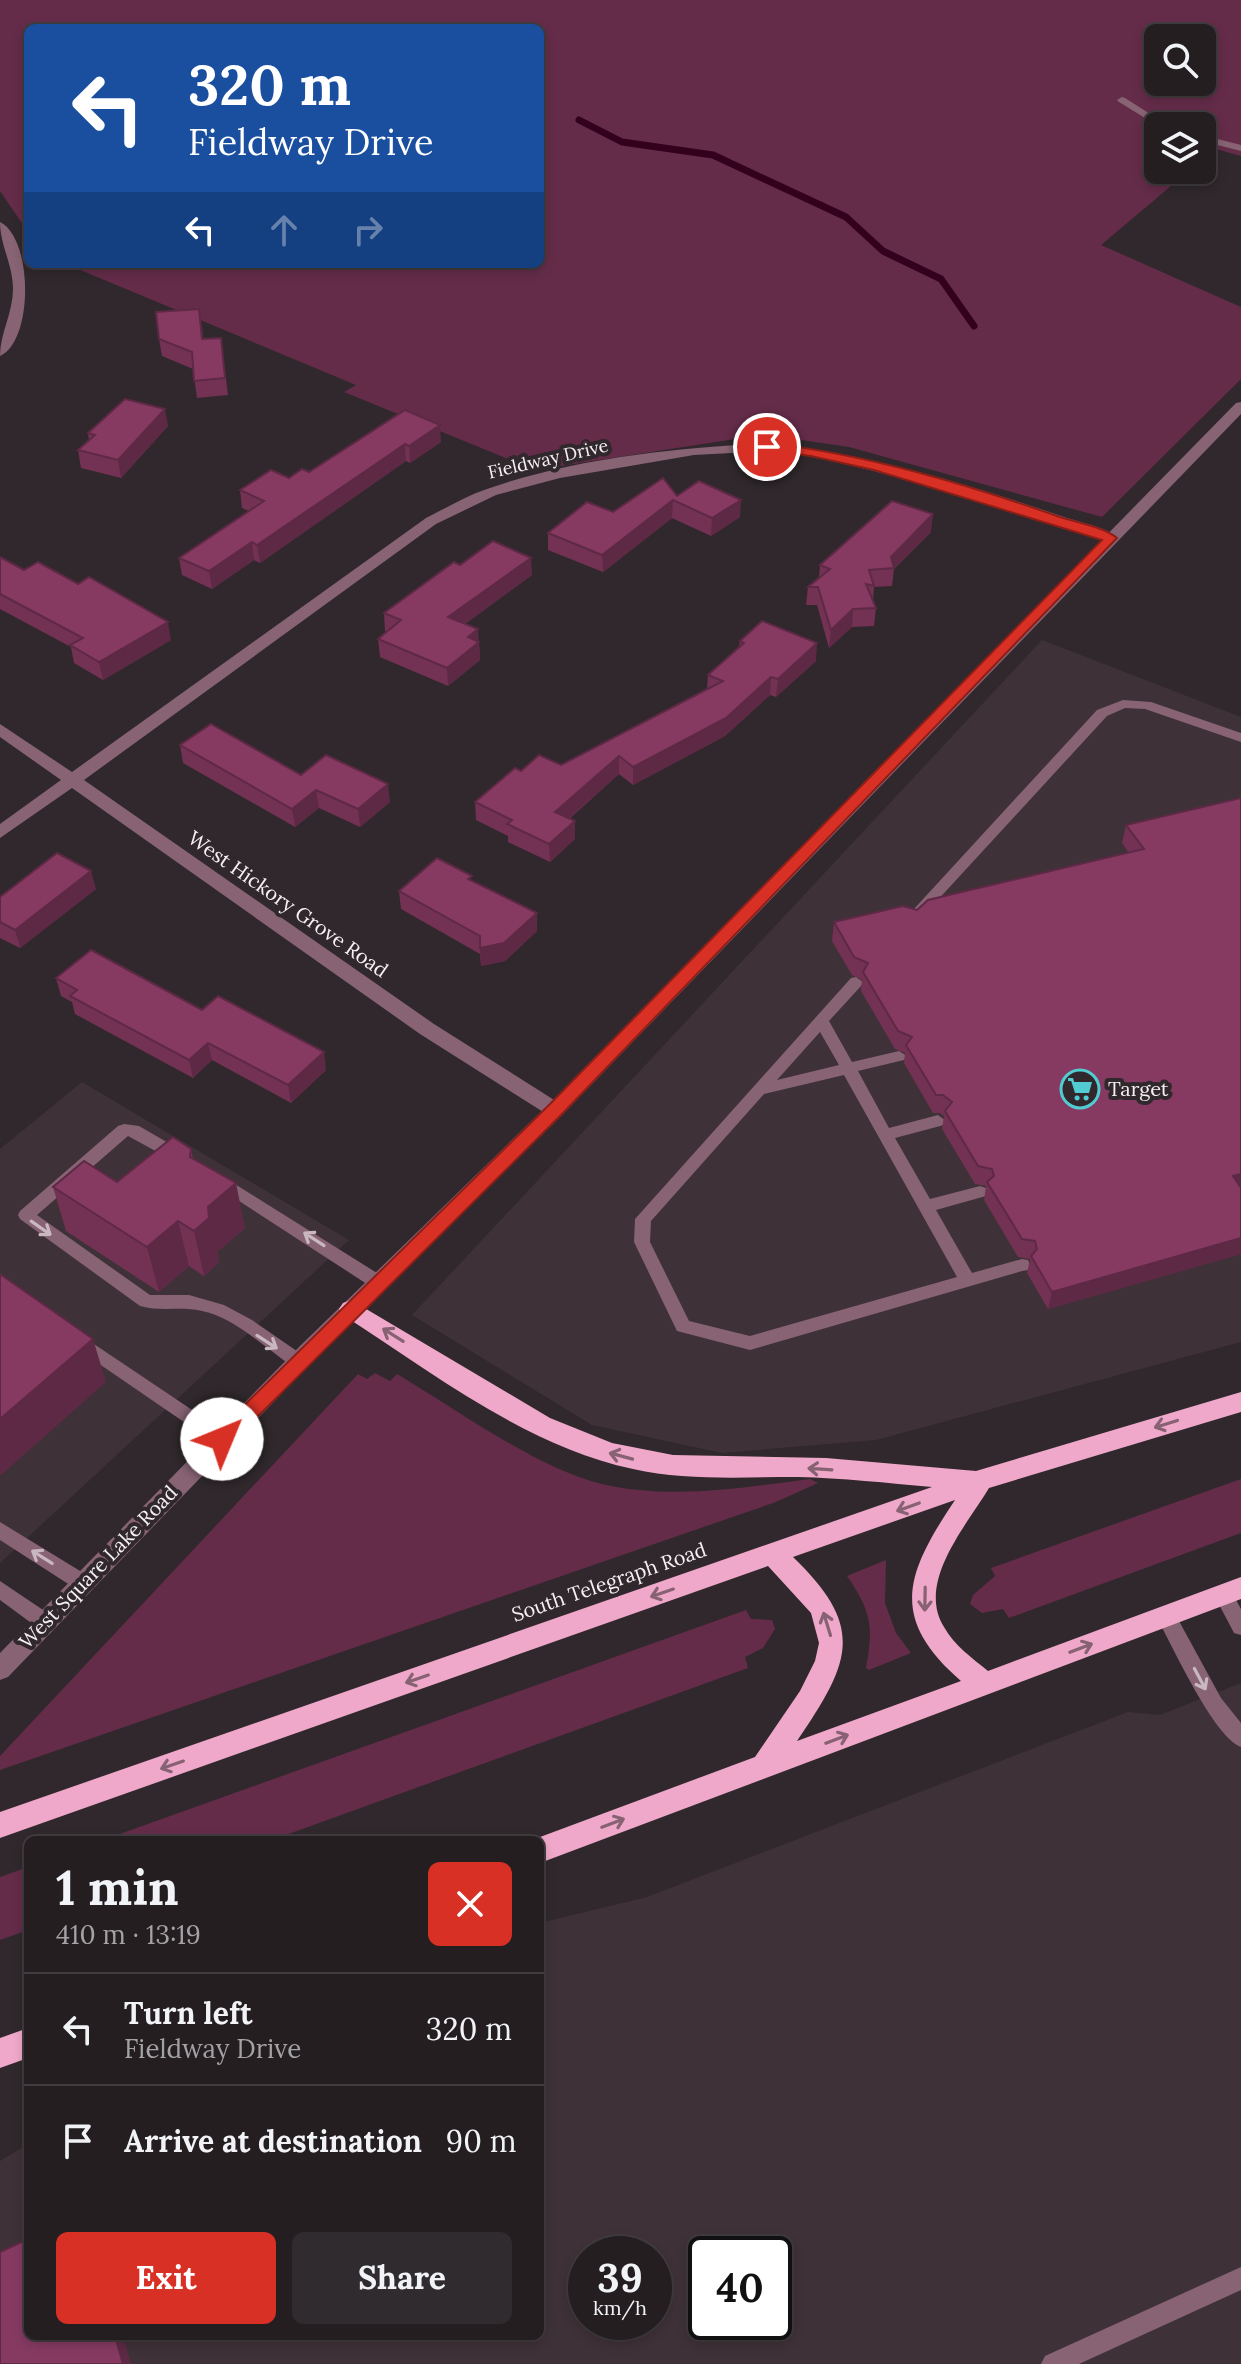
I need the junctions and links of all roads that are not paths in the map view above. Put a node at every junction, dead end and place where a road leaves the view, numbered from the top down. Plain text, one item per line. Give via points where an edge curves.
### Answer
1 (1122, 100) dead end
2 (1144, 114) edge
3 (1216, 142) edge
4 (1241, 148) edge
5 (0, 226) edge
6 (0, 352) edge
7 (1241, 406) edge
8 (1111, 538) junction
9 (0, 729) edge
10 (1241, 738) edge
11 (71, 781) junction
12 (0, 832) edge
13 (910, 922) edge
14 (856, 982) dead end
15 (821, 1020) junction
16 (899, 1056) dead end
17 (849, 1068) junction
18 (758, 1090) junction
19 (555, 1110) junction
20 (938, 1121) dead end
21 (888, 1134) junction
22 (980, 1192) dead end
23 (927, 1206) junction
24 (1022, 1265) dead end
25 (967, 1280) junction
26 (379, 1283) junction
27 (351, 1309) junction
28 (63, 1331) edge
29 (298, 1361) junction
30 (1241, 1402) edge
31 (222, 1439) junction
32 (981, 1480) junction
33 (0, 1530) edge
34 (773, 1554) junction
35 (83, 1583) junction
36 (0, 1589) edge
37 (1232, 1591) edge
38 (1166, 1616) junction
39 (45, 1622) junction
40 (1241, 1627) edge
41 (0, 1669) edge
42 (984, 1684) junction
43 (1241, 1738) edge
44 (764, 1767) junction
45 (0, 1825) edge
46 (544, 1849) edge
47 (24, 2044) edge
48 (0, 2053) edge
49 (1241, 2278) edge
50 (1053, 2364) edge

1 - 2 lane
3 - 4 lane
5 - 6 street via 20,281 16,322
7 - 8 street, West Square Lake Road
8 - 11 street, Fieldway Drive via 947,486 789,449 694,451 548,476 491,492 431,521
8 - 19 street, West Square Lake Road
9 - 11 street, West Hickory Grove Road
10 - 13 lane via 1146,705 1123,704 1102,713
11 - 12 street, Fieldway Drive
11 - 19 street, West Hickory Grove Road via 427,1029
14 - 15 lane
15 - 17 lane
15 - 18 lane
16 - 17 lane
17 - 18 lane
17 - 21 lane
18 - 25 lane via 643,1219 642,1242 683,1326 750,1343
19 - 26 street, West Square Lake Road
20 - 21 lane
21 - 23 lane
22 - 23 lane
23 - 25 lane
24 - 25 lane
26 - 27 street, West Square Lake Road
26 -> 29 lane via 129,1128 26,1215 146,1301 217,1309
27 - 29 street, West Square Lake Road
32 -> 27 highway via 780,1467 698,1468 613,1454 516,1411
28 - 31 lane
29 - 31 street, West Square Lake Road
30 -> 32 highway, South Telegraph Road
31 - 35 street, West Square Lake Road
32 -> 34 highway, South Telegraph Road
32 -> 42 highway via 931,1563 923,1593 934,1635
35 -> 33 lane
44 -> 34 highway via 822,1677 832,1650 830,1626 818,1601
34 -> 45 highway, South Telegraph Road
35 - 39 street, West Square Lake Road
36 - 39 lane
37 - 38 highway
37 - 40 lane
42 -> 38 highway
38 -> 43 lane via 1214,1704
39 - 41 street, West Square Lake Road
44 -> 42 highway
46 -> 44 highway
47 - 48 highway
49 - 50 lane

